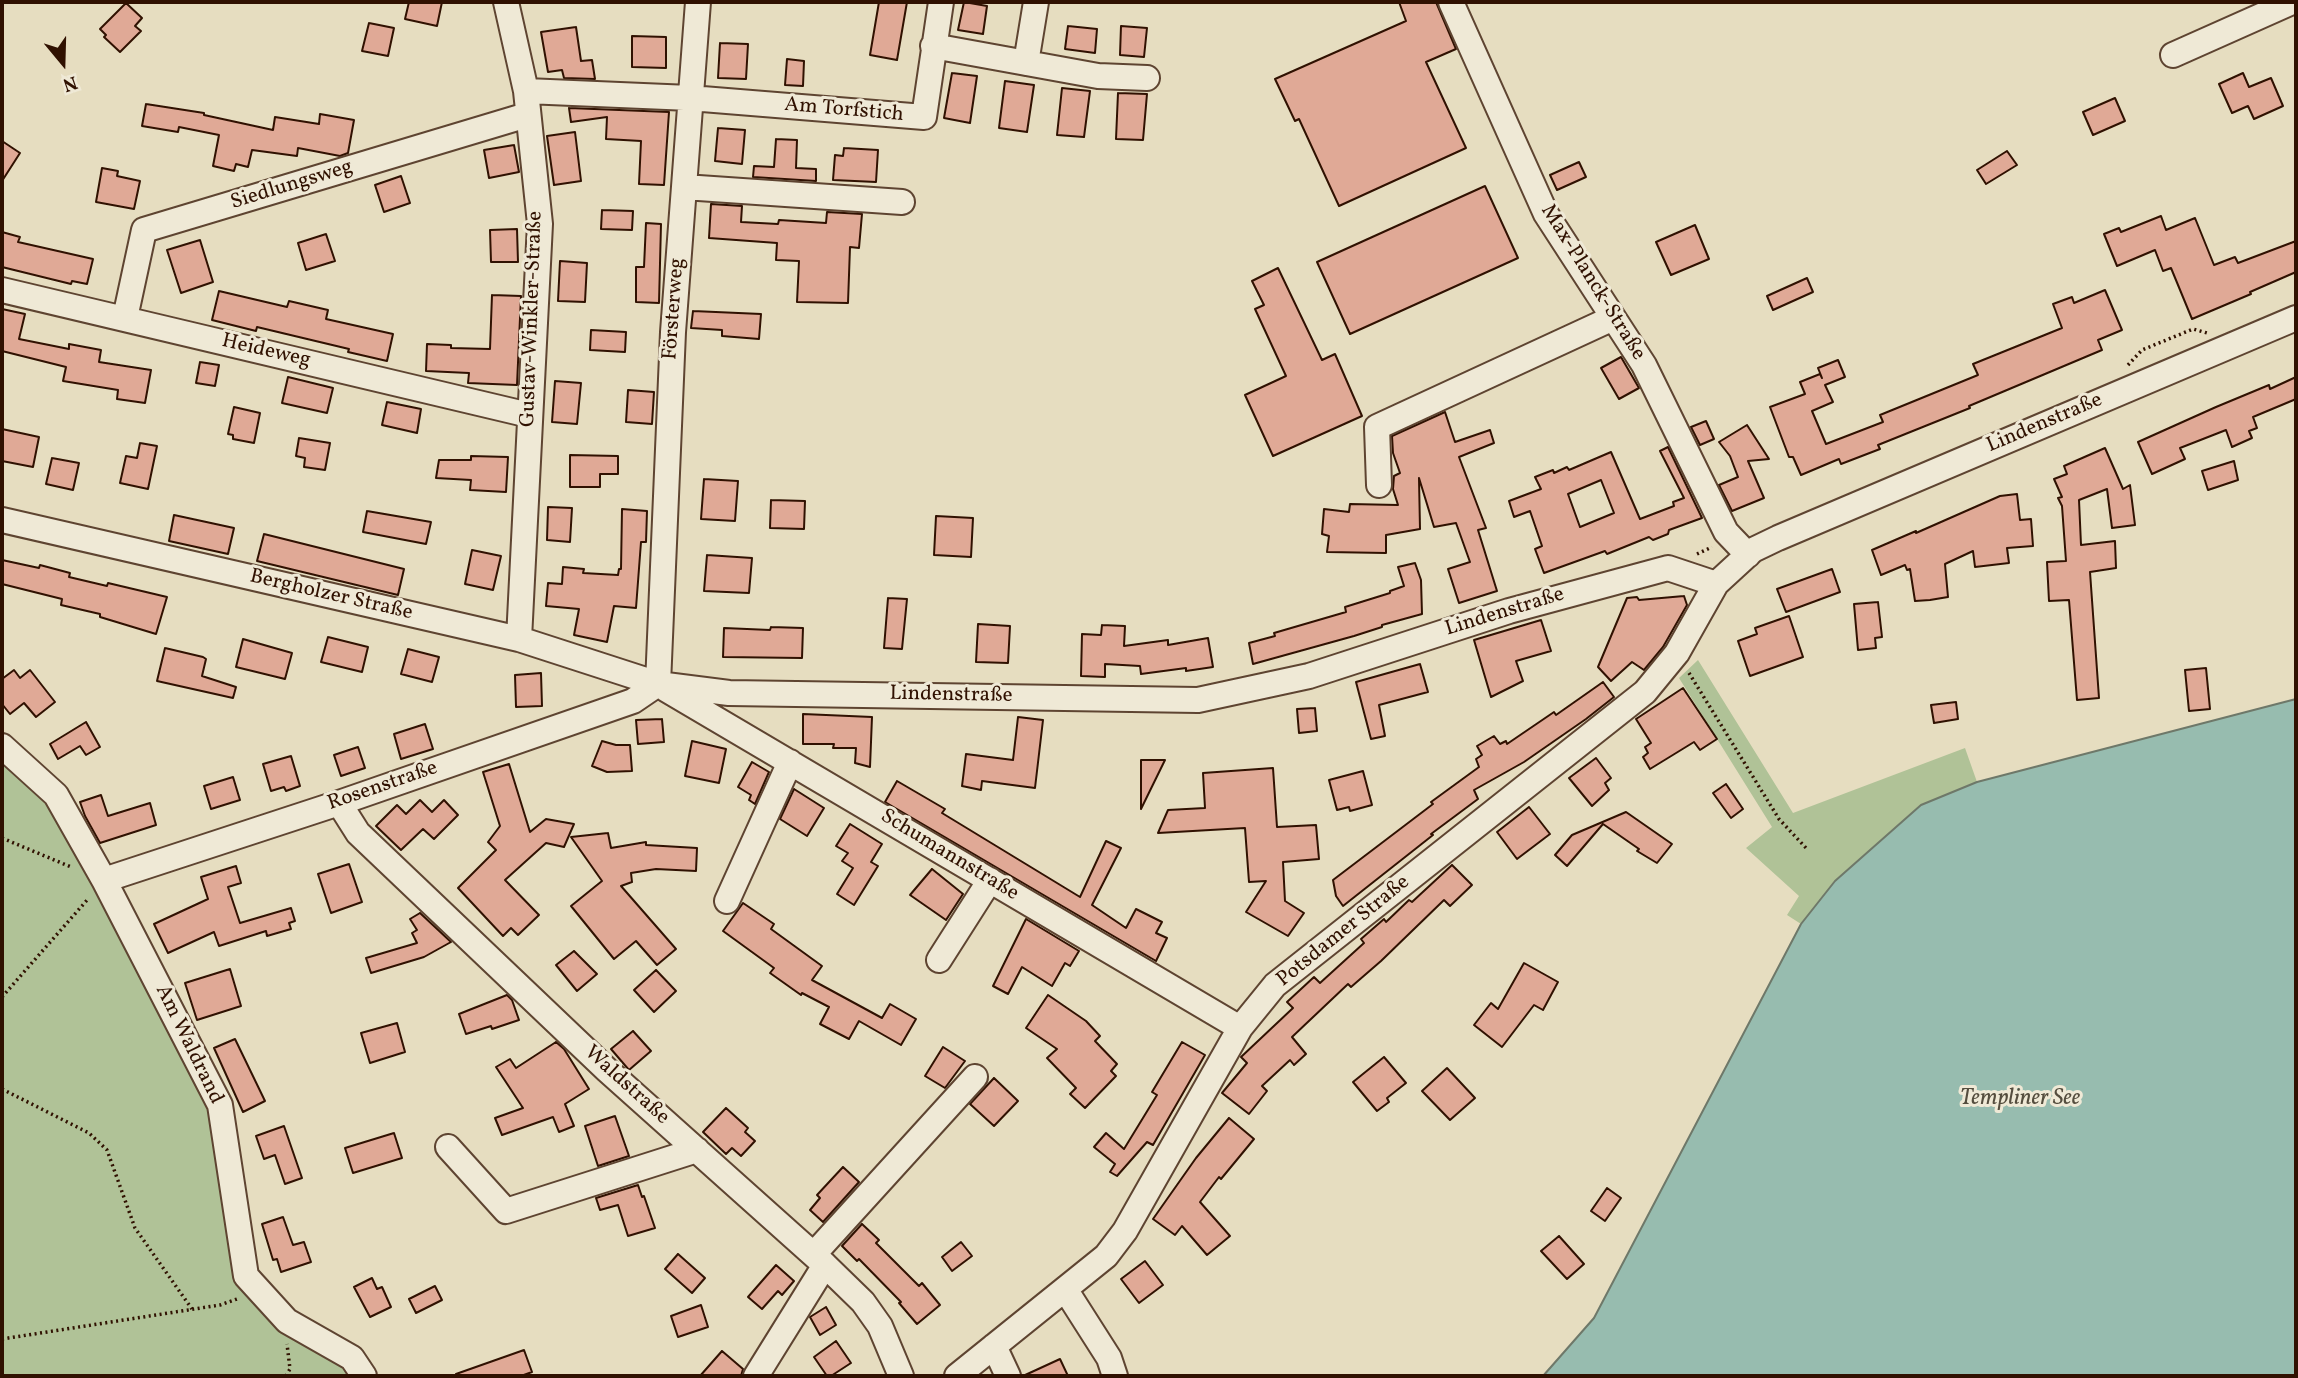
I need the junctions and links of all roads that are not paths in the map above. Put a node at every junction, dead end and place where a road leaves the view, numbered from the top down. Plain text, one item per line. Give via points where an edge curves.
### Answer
1 (506, 2) edge
2 (698, 2) edge
3 (941, 2) edge
4 (1037, 2) edge
5 (1451, 2) edge
6 (2292, 2) edge
7 (933, 46) junction
8 (2173, 55) dead end
9 (1026, 62) junction
10 (1147, 78) dead end
11 (690, 98) junction
12 (526, 103) junction
13 (684, 187) junction
14 (902, 202) dead end
15 (2, 290) edge
16 (125, 318) junction
17 (1614, 318) junction
18 (2296, 318) edge
19 (529, 415) junction
20 (1379, 485) dead end
21 (2, 520) edge
22 (1748, 555) junction
23 (1716, 584) junction
24 (519, 639) junction
25 (658, 684) junction
26 (2, 746) edge
27 (790, 762) junction
28 (339, 803) junction
29 (104, 880) junction
30 (990, 880) junction
31 (727, 901) dead end
32 (939, 960) dead end
33 (1240, 1028) junction
34 (975, 1077) dead end
35 (448, 1147) dead end
36 (697, 1150) junction
37 (819, 1259) junction
38 (1065, 1289) junction
39 (994, 1346) junction
40 (364, 1376) edge
41 (756, 1376) edge
42 (901, 1376) edge
43 (957, 1376) edge
44 (1008, 1376) edge
45 (1115, 1376) edge

1 - 12 street, Gustav-Winkler-Straße
2 - 11 street, Försterweg
3 - 7 street, Am Torfstich
4 - 9 street
5 - 17 street, Max-Planck-Straße via 1546,214
6 - 8 street
7 - 9 street
7 - 11 street, Am Torfstich via 924,117
9 - 10 street via 1098,76
11 - 12 street
11 - 13 street, Försterweg
12 - 16 street, Siedlungsweg via 144,230
12 - 19 street, Gustav-Winkler-Straße via 540,224
13 - 14 street
13 - 25 street, Försterweg
15 - 16 street, Heideweg
16 - 19 street, Heideweg
17 - 20 street via 1377,426
17 - 22 street, Max-Planck-Straße via 1644,365 1726,532
18 - 22 street, Lindenstraße via 1778,538
19 - 24 street, Gustav-Winkler-Straße
21 - 24 street, Bergholzer Straße
22 - 23 street, Lindenstraße
23 - 25 street, Lindenstraße via 1668,568 1509,611 1309,676 1198,700 729,693
23 - 33 street, Potsdamer Straße via 1677,653 1645,692 1302,961 1275,985
24 - 25 street, Bergholzer Straße
25 - 27 street, Schumannstraße
25 - 28 street, Rosenstraße via 633,701
26 - 29 street, Am Waldrand via 56,795
27 - 30 street, Schumannstraße
27 - 31 street
28 - 29 street, Rosenstraße
28 - 36 street, Waldstraße via 358,833
29 - 40 street, Am Waldrand via 220,1105 246,1276 287,1321 352,1358
30 - 32 street
30 - 33 street, Schumannstraße
33 - 38 street, Potsdamer Straße via 1125,1231 1106,1256
34 - 37 street
35 - 36 street via 506,1211
36 - 37 street, Waldstraße
37 - 41 street
37 - 42 street, Waldstraße via 863,1302 880,1326
38 - 39 street, Potsdamer Straße
38 - 45 street via 1109,1358
39 - 43 street, Potsdamer Straße
39 - 44 street

